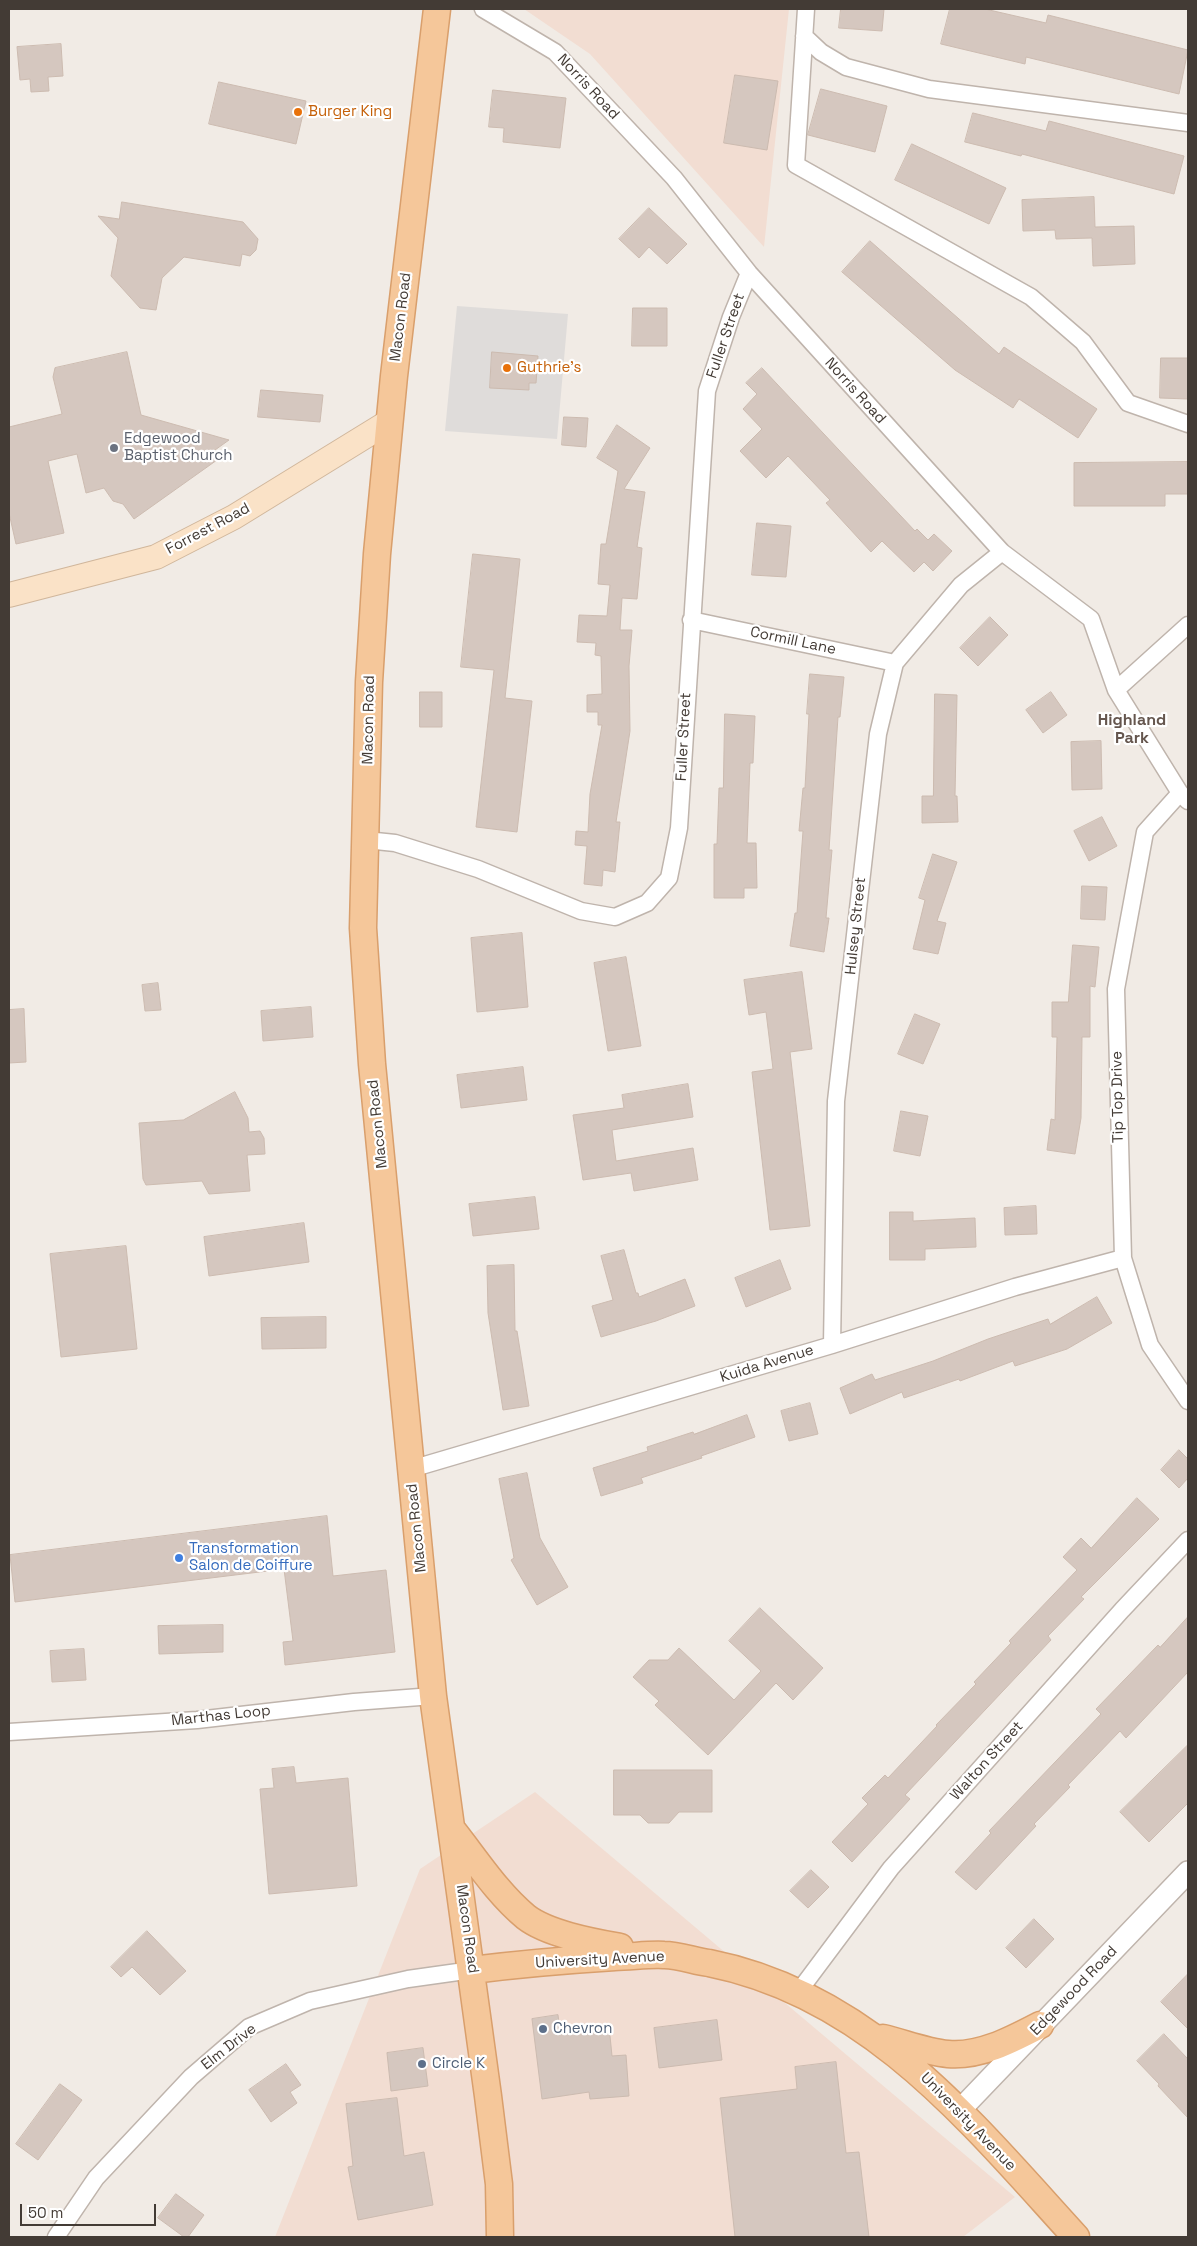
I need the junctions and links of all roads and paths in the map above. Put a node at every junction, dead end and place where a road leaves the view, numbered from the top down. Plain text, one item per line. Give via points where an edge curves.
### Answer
1 (437, 9) edge
2 (483, 9) edge
3 (806, 9) edge
4 (804, 36) junction
5 (1188, 123) edge
6 (749, 273) junction
7 (390, 421) junction
8 (1188, 424) edge
9 (1002, 552) junction
10 (9, 595) edge
11 (691, 620) junction
12 (1188, 625) edge
13 (895, 663) junction
14 (1116, 690) junction
15 (1184, 797) edge
16 (366, 840) junction
17 (1123, 1258) junction
18 (832, 1345) junction
19 (1188, 1401) edge
20 (411, 1470) junction
21 (1188, 1540) edge
22 (433, 1696) junction
23 (9, 1732) edge
24 (452, 1830) junction
25 (1188, 1872) edge
26 (665, 1955) junction
27 (472, 1970) junction
28 (799, 1991) junction
29 (1040, 2026) junction
30 (873, 2036) junction
31 (960, 2110) junction
32 (56, 2237) edge
33 (500, 2237) edge
34 (1076, 2237) edge

1 - 7 main road, Macon Road
2 - 6 street, Norris Road via 554,52 674,178
3 - 4 street
4 - 5 street via 820,52 846,67 929,89
4 - 8 street via 796,165 1031,296 1083,342 1128,403
6 - 9 street, Norris Road
6 - 11 street, Fuller Street via 730,317 707,392
7 - 10 main road, Forrest Road via 234,517 156,557
7 - 16 main road, Macon Road via 370,656
9 - 13 street, Hulsey Street via 961,585
9 - 14 street, Norris Road via 1091,620
11 - 13 street, Cormill Lane
11 - 16 street, Fuller Street via 679,828 669,878 647,903 615,917 581,912 470,866 395,843
12 - 14 street
13 - 18 street, Hulsey Street via 878,734 836,1101
14 - 15 street, Norris Road
15 - 17 street, Tip Top Drive via 1145,832 1116,989
16 - 20 main road, Macon Road via 363,928 372,1064
17 - 18 street, Kuida Avenue via 1015,1287
17 - 19 street, Tip Top Drive via 1150,1345
18 - 20 street, Kuida Avenue
20 - 22 main road, Macon Road
21 - 28 street, Walton Street via 891,1868
22 - 23 street, Marthas Loop via 197,1720
22 - 24 main road, Macon Road
24 - 26 main road via 503,1894 527,1918 586,1941
24 - 27 main road, Macon Road
25 - 29 street, Edgewood Road
26 - 27 main road, University Avenue via 549,1961
26 - 28 main road, University Avenue via 740,1969
27 - 32 street, Elm Drive via 408,1979 310,2001 249,2027 191,2077 96,2178
27 - 33 main road, Macon Road via 499,2184
28 - 30 main road, University Avenue
29 - 30 main road via 979,2051 949,2054
29 - 31 street, Edgewood Road
30 - 31 main road, University Avenue
31 - 34 main road, University Avenue

